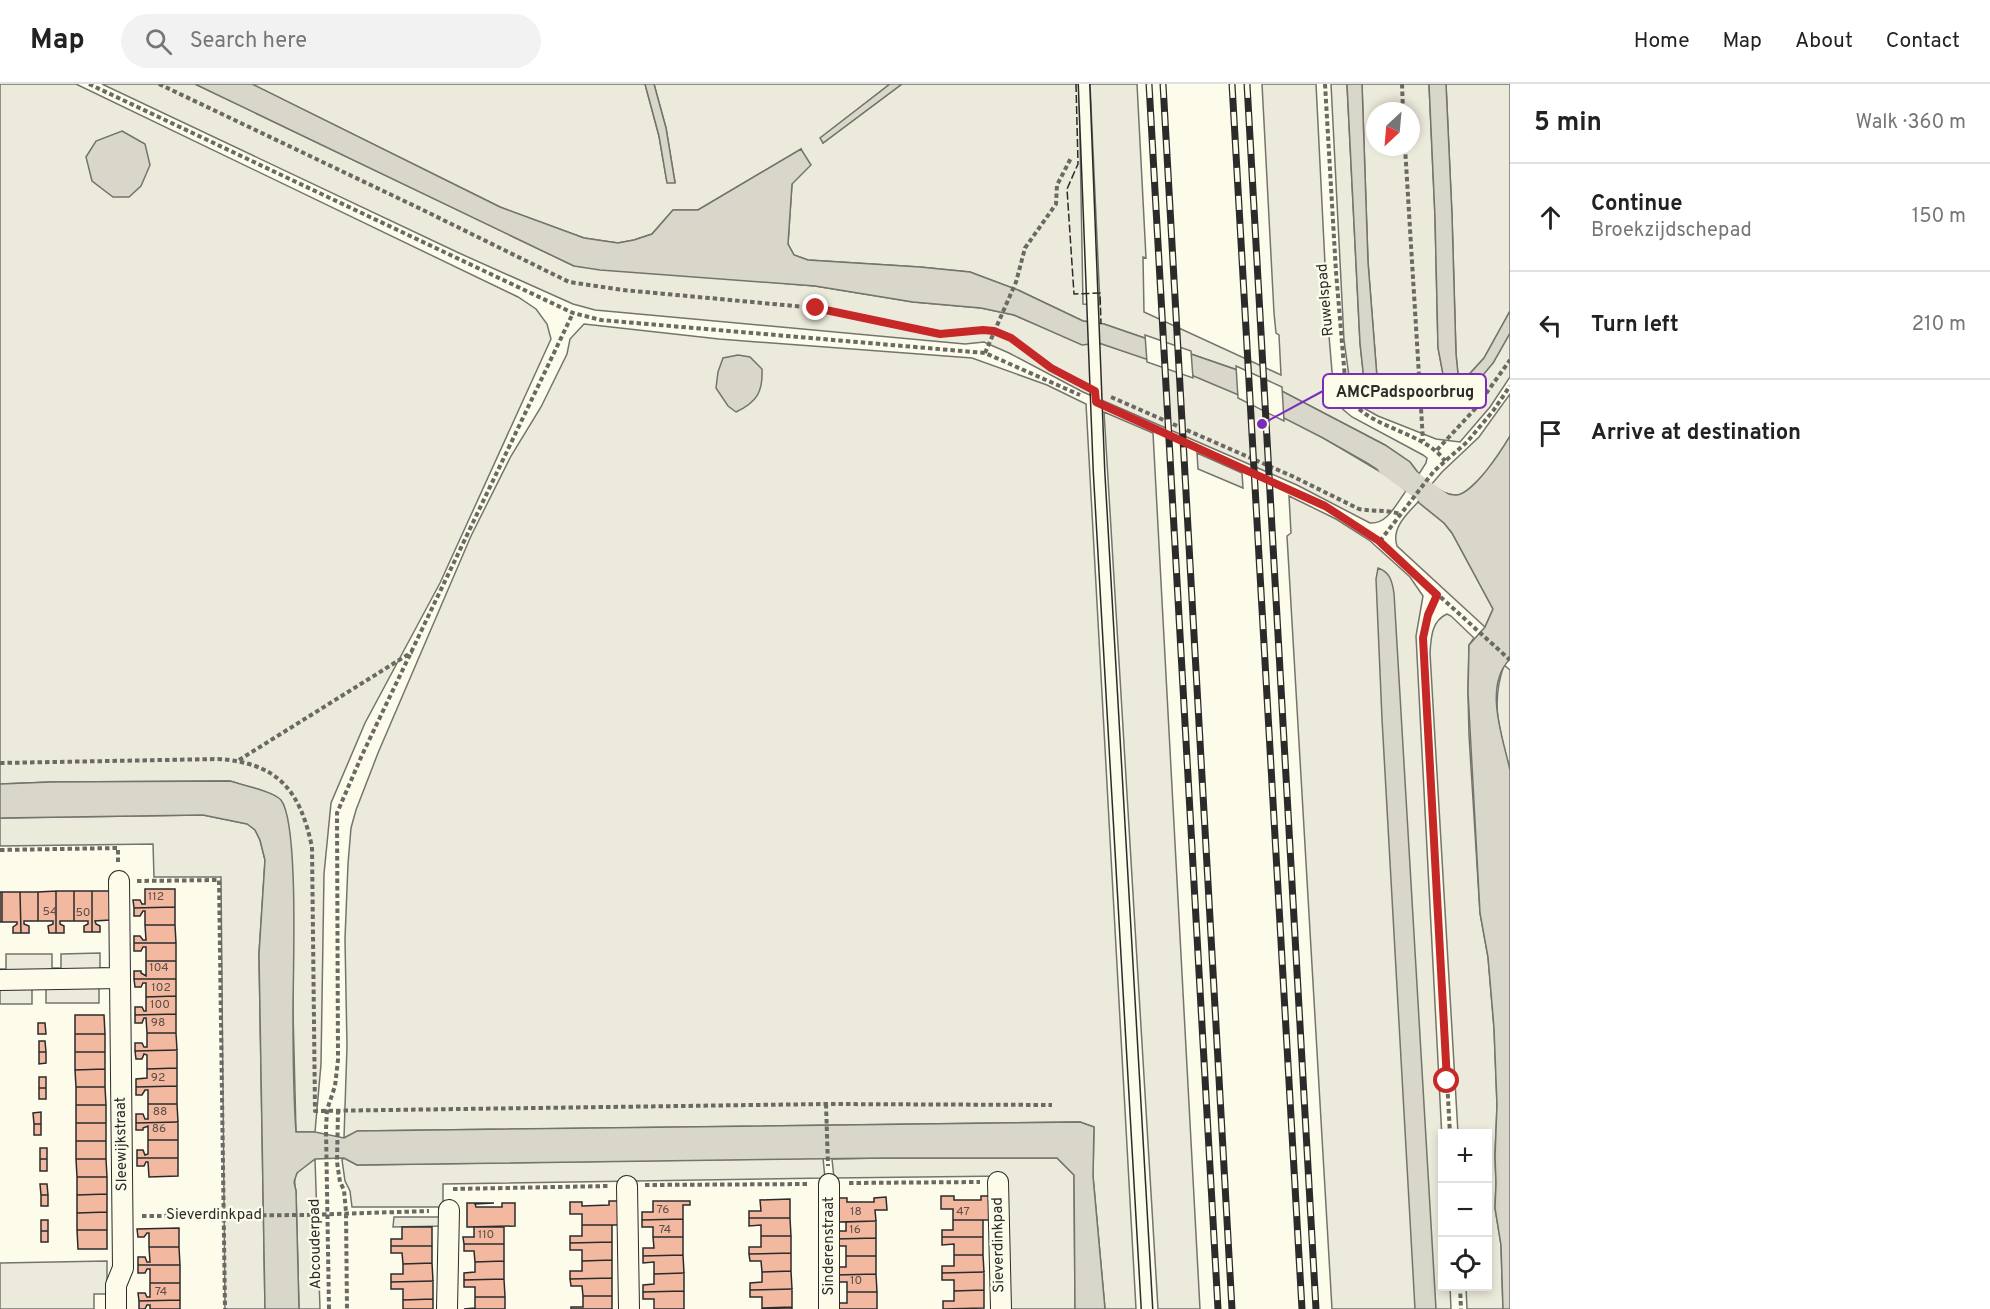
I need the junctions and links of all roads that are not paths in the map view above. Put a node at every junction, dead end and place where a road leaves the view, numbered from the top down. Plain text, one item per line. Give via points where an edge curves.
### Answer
1 (1084, 84) edge
2 (118, 881) road end
3 (120, 978) junction
4 (0, 980) edge
5 (829, 1175) road end
6 (998, 1182) dead end
7 (627, 1186) dead end
8 (449, 1210) dead end
9 (116, 1309) edge
10 (447, 1309) edge
11 (629, 1309) edge
12 (829, 1309) edge
13 (1000, 1309) edge
14 (1147, 1309) edge

1 - 14 lane via 1091,298
2 - 3 street, Sleewijkstraat
3 - 4 street
3 - 9 street, Sleewijkstraat via 123,1268 116,1285
5 - 12 street, Sinderenstraat
6 - 13 street, Sieverdinkpad
7 - 11 street
8 - 10 street

